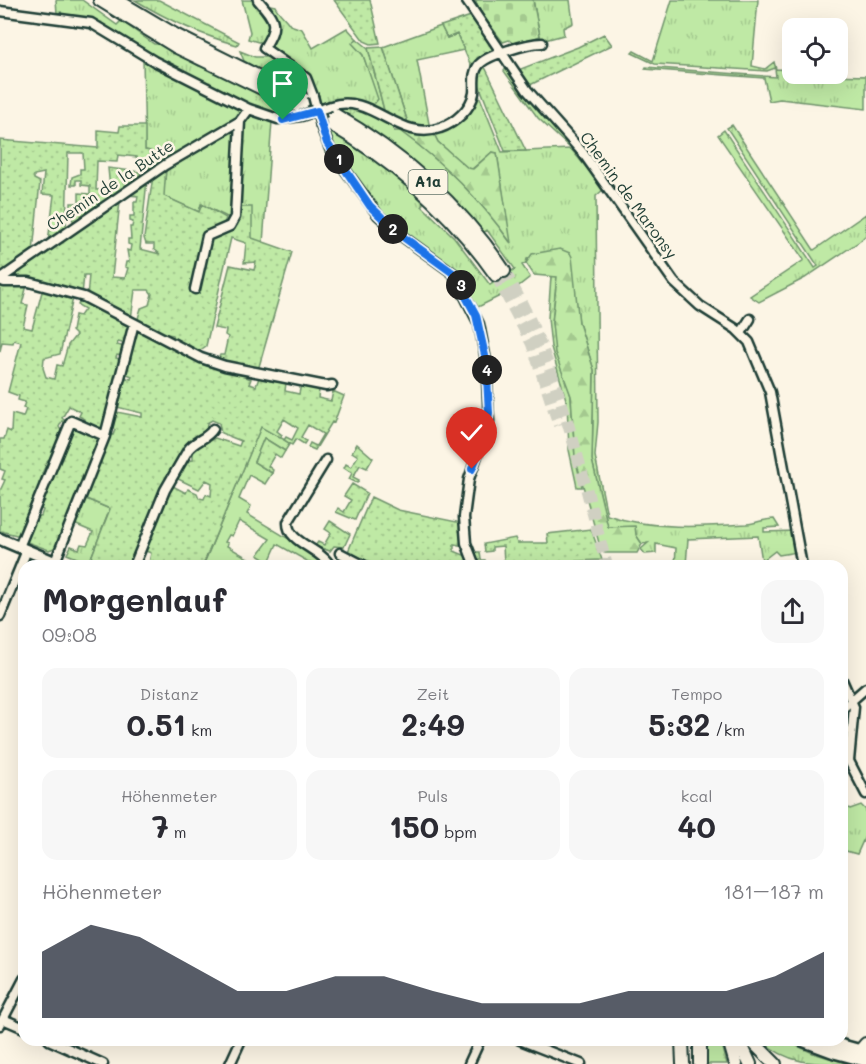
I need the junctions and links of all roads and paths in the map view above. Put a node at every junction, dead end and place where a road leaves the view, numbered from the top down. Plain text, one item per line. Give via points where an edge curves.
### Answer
1 (100, 0) edge
2 (116, 0) edge
3 (258, 0) edge
4 (466, 0) edge
5 (0, 11) edge
6 (542, 43) dead end
7 (501, 53) junction
8 (305, 105) junction
9 (249, 109) junction
10 (317, 111) junction
11 (329, 117) junction
12 (240, 121) junction
13 (500, 273) tunnel mouth
14 (0, 280) edge
15 (195, 289) dead end
16 (750, 318) dead end
17 (134, 323) junction
18 (741, 333) junction
19 (332, 385) dead end
20 (213, 429) dead end
21 (105, 436) junction
22 (326, 460) dead end
23 (0, 539) edge
24 (23, 549) junction
25 (340, 553) dead end
26 (19, 560) edge
27 (50, 560) edge
28 (61, 560) edge
29 (136, 560) edge
30 (326, 560) edge
31 (353, 560) edge
32 (473, 560) edge
33 (801, 560) edge
34 (18, 564) edge
35 (0, 616) edge
36 (866, 688) edge
37 (848, 691) edge
38 (853, 699) junction
39 (848, 704) edge
40 (848, 751) edge
41 (848, 763) edge
42 (866, 794) edge
43 (18, 991) edge
44 (2, 1022) edge
45 (18, 1026) edge
46 (62, 1046) edge
47 (238, 1046) edge
48 (477, 1046) edge
49 (535, 1046) edge
50 (682, 1046) edge
51 (700, 1046) edge
52 (731, 1046) edge
53 (742, 1046) edge
54 (757, 1046) edge
55 (828, 1046) edge
56 (841, 1046) edge
57 (864, 1054) edge
58 (103, 1064) edge
59 (230, 1064) edge
60 (469, 1064) edge
61 (581, 1064) edge
62 (682, 1064) edge
63 (700, 1064) edge
64 (736, 1064) edge
65 (750, 1064) edge
66 (775, 1064) edge

1 - 8 highway via 175,46
2 - 8 highway
3 - 8 street via 274,23 264,48 306,78
4 - 7 street, Chemin de Maronsy
5 - 9 street via 95,25 135,51
6 - 7 street
7 - 11 street via 479,64 467,108 453,122 435,130 412,129 358,104 342,102
7 - 18 street, Chemin de Maronsy via 536,101 582,153 674,282 700,306
8 - 9 street via 283,120
8 - 10 street, bridge
8 - 10 street, bridge
9 - 12 street, Chemin de la Butte
10 - 11 street, bridge
10 - 11 street, bridge
11 - 13 highway, A1a via 370,136 427,181 472,227
11 - 32 street via 327,143 378,215 456,278 479,324 486,360 489,421 469,479 464,517 466,543
12 - 14 street, Chemin de la Butte via 165,165
12 - 15 street via 235,217 230,226 207,236
14 - 17 street via 29,282 84,297
16 - 18 street
17 - 19 street via 201,358 225,366
17 - 21 street
18 - 33 street via 751,346 771,392
20 - 29 street via 188,450 165,490
21 - 24 street via 71,421
21 - 28 street
22 - 30 street via 288,528
23 - 24 main road
24 - 26 street
24 - 27 main road
25 - 31 street
34 - 35 street
36 - 38 street
37 - 38 street
38 - 39 street
38 - 40 street via 855,720
41 - 42 street
43 - 44 street
44 - 45 street
46 - 58 street
47 - 59 street
48 - 60 street
49 - 61 street
50 - 62 highway
51 - 63 highway
52 - 64 highway
53 - 65 highway
54 - 66 highway
55 - 57 main road
56 - 57 main road

